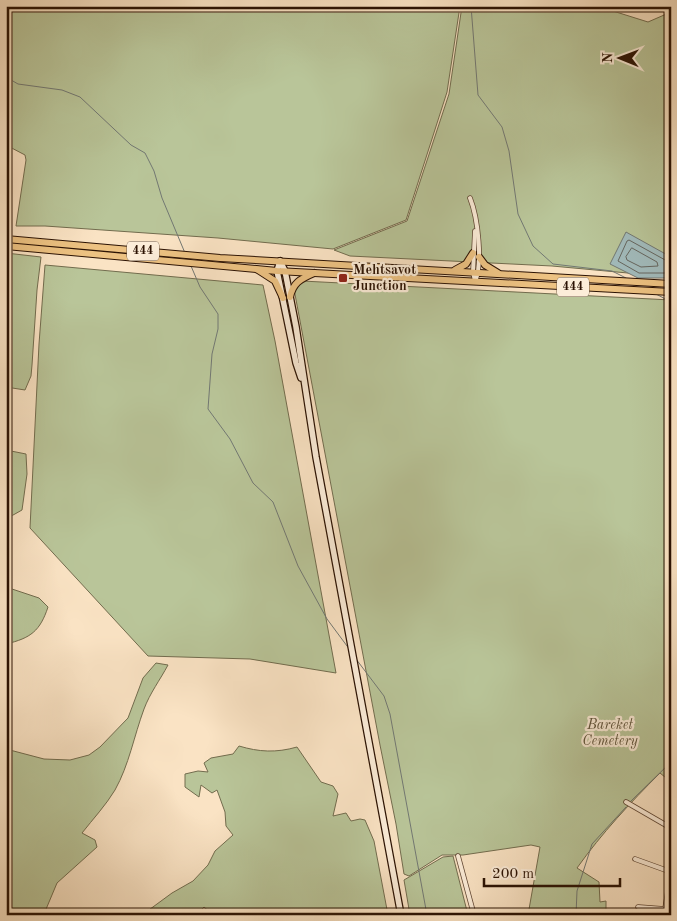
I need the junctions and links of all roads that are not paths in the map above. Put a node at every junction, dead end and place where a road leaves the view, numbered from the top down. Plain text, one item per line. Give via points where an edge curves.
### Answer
1 (470, 198) dead end
2 (476, 219) junction
3 (6, 239) edge
4 (6, 246) edge
5 (476, 255) junction
6 (280, 261) junction
7 (255, 268) junction
8 (277, 271) junction
9 (285, 271) junction
10 (452, 271) junction
11 (476, 272) junction
12 (315, 273) junction
13 (499, 274) junction
14 (475, 282) junction
15 (671, 284) edge
16 (671, 292) edge
17 (287, 298) junction
18 (626, 802) dead end
19 (671, 828) edge
20 (458, 856) dead end
21 (636, 859) dead end
22 (671, 873) edge
23 (638, 907) dead end
24 (664, 912) edge
25 (401, 915) edge
26 (474, 915) edge

1 - 2 street
2 - 5 street
2 - 5 street
3 - 6 main road, 444
4 - 7 main road, 444
5 - 10 main road
5 - 11 street
5 - 11 street
5 - 13 main road
6 - 8 main road
6 - 9 main road
6 - 10 main road, 444
7 - 8 main road, 444
7 - 17 main road via 275,281
8 - 9 main road, 444
8 - 17 main road
9 - 12 main road, 444
9 - 17 main road
10 - 11 main road, 444
11 - 13 main road, 444
11 - 14 street
12 - 14 main road, 444
12 - 17 main road via 299,281
13 - 15 main road, 444
14 - 16 main road, 444
17 - 25 main road via 302,361 318,472
18 - 19 street
20 - 26 street
21 - 22 street
22 - 24 street
23 - 24 street

